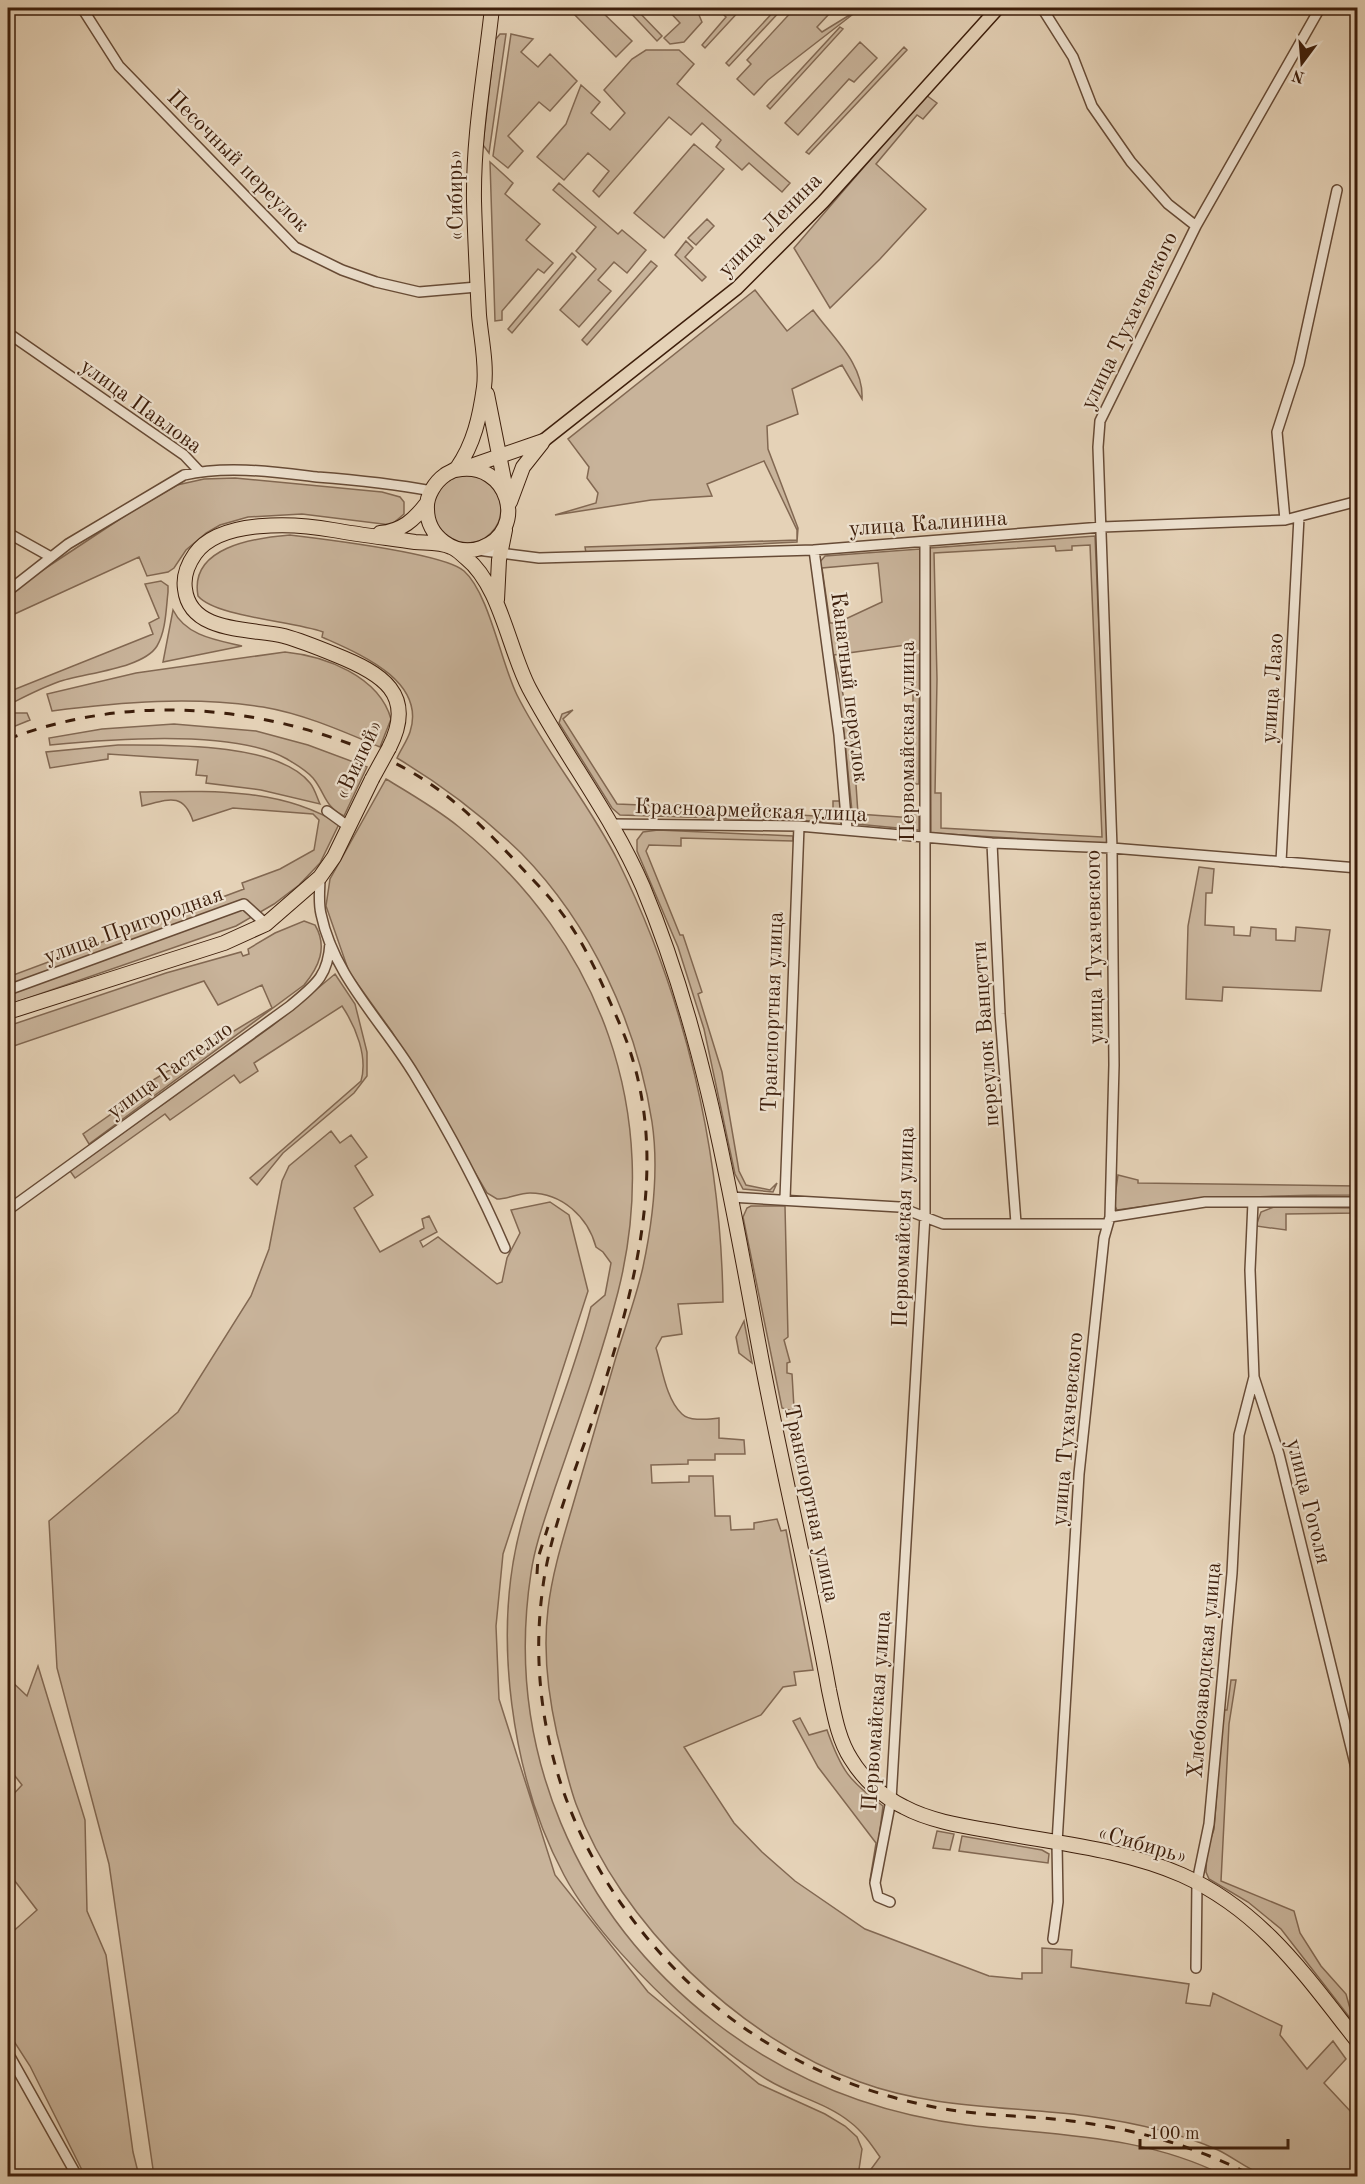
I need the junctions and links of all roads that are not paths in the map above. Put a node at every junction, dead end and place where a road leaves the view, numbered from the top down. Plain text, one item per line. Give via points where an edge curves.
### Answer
1 (82, 8) edge
2 (492, 8) edge
3 (998, 8) edge
4 (1042, 8) edge
5 (1320, 8) edge
6 (1337, 190) dead end
7 (1196, 226) junction
8 (477, 287) junction
9 (8, 333) edge
10 (484, 383) junction
11 (543, 441) junction
12 (497, 456) junction
13 (460, 469) junction
14 (200, 472) junction
15 (429, 497) junction
16 (1358, 501) edge
17 (508, 506) junction
18 (1299, 517) junction
19 (1285, 519) junction
20 (507, 521) junction
21 (1102, 527) junction
22 (8, 533) edge
23 (363, 536) junction
24 (925, 542) junction
25 (450, 546) junction
26 (472, 550) junction
27 (814, 550) junction
28 (500, 553) junction
29 (51, 557) junction
30 (8, 591) edge
31 (497, 608) junction
32 (327, 811) dead end
33 (610, 824) junction
34 (799, 826) junction
35 (349, 827) junction
36 (847, 829) junction
37 (925, 837) junction
38 (992, 843) junction
39 (1112, 848) junction
40 (1281, 862) junction
41 (1358, 868) edge
42 (320, 878) junction
43 (266, 924) junction
44 (330, 942) junction
45 (8, 990) edge
46 (8, 1012) edge
47 (730, 1197) junction
48 (785, 1199) junction
49 (1253, 1202) junction
50 (1358, 1202) edge
51 (8, 1210) edge
52 (925, 1216) junction
53 (1108, 1220) junction
54 (1016, 1223) junction
55 (505, 1248) dead end
56 (1254, 1377) junction
57 (1358, 1776) edge
58 (891, 1800) junction
59 (1057, 1843) junction
60 (1197, 1882) junction
61 (890, 1902) dead end
62 (1053, 1939) dead end
63 (1196, 1968) dead end
64 (1358, 2042) edge
65 (8, 2053) edge
66 (77, 2176) edge

1 - 8 street, Песочный переулок via 119,66 295,247 342,270 408,290
2 - 8 highway, «Сибирь» via 475,138
3 - 11 main road, улица Ленина via 823,202 737,288
4 - 7 street via 1073,57 1092,106 1131,162 1168,204
5 - 7 street, улица Тухачевского
6 - 19 street via 1299,364 1277,432
7 - 21 street, улица Тухачевского via 1102,411 1098,447
8 - 10 highway, «Сибирь»
9 - 14 street, улица Павлова via 184,455
10 - 12 highway
10 - 13 highway via 474,433
11 - 12 highway
11 - 17 highway via 520,472
12 - 13 highway
12 - 17 highway
13 - 15 highway via 442,477
13 - 17 highway via 492,476 505,492
14 - 15 street via 271,472 399,485
14 - 29 street, улица Павлова via 172,480
15 - 23 highway via 415,518 395,532
15 - 25 highway, Транспортная улица via 432,529
16 - 18 street, улица Калинина
17 - 20 highway
18 - 19 street, улица Калинина
18 - 40 street, улица Лазо
19 - 21 street, улица Калинина
20 - 26 highway via 494,540
20 - 28 highway
21 - 24 street, улица Калинина
21 - 39 street, улица Тухачевского
22 - 29 street
23 - 25 highway
23 - 35 highway, «Вилюй», bridge via 295,525 229,532 213,538 196,553 186,570 185,590 193,609 213,622 307,643 361,665 383,679 396,696 399,710 395,732
24 - 27 street, улица Калинина
24 - 37 street, Первомайская улица
25 - 26 highway
25 - 31 highway, Транспортная улица via 482,575
26 - 28 street, улица Калинина
27 - 28 street, улица Калинина via 539,558
27 - 36 street, Канатный переулок via 839,735
28 - 31 highway
29 - 30 street, улица Павлова
31 - 33 highway, Транспортная улица via 524,680
32 - 35 street
33 - 34 street, Красноармейская улица
33 - 47 highway, Транспортная улица via 642,886 688,1010 717,1124
34 - 36 street, Красноармейская улица
34 - 48 street, Транспортная улица
35 - 42 highway, «Вилюй»
36 - 37 street, Красноармейская улица
37 - 38 street, Красноармейская улица
37 - 52 street, Первомайская улица
38 - 39 street, Красноармейская улица
38 - 54 street, переулок Ванцетти
39 - 40 street, Красноармейская улица
39 - 53 street, улица Тухачевского via 1114,1113
40 - 41 street, Красноармейская улица
42 - 43 highway, «Вилюй»
42 - 44 street via 320,913
43 - 45 street, улица Пригородная via 244,904
43 - 46 highway, «Вилюй» via 224,944
44 - 51 street, улица Гастелло via 327,969 290,1006
44 - 55 street via 354,991 412,1071 443,1123
47 - 48 street
47 - 58 highway, Транспортная улица via 837,1724 851,1759 867,1780
48 - 52 street via 899,1207
49 - 50 street
49 - 53 street via 1183,1204
49 - 56 street via 1250,1270
52 - 54 street via 943,1224
52 - 58 street, Первомайская улица
53 - 54 street
53 - 59 street, улица Тухачевского via 1079,1474
56 - 57 street, улица Гоголя via 1279,1454
56 - 60 street, Хлебозаводская улица via 1239,1435 1233,1573 1209,1824
58 - 59 highway, «Сибирь» via 941,1820
58 - 61 street, Первомайская улица via 875,1882 878,1897
59 - 60 highway, «Сибирь» via 1132,1858
59 - 62 street, улица Тухачевского via 1058,1902
60 - 63 street, Хлебозаводская улица
60 - 64 highway, «Сибирь» via 1270,1933
65 - 66 street

